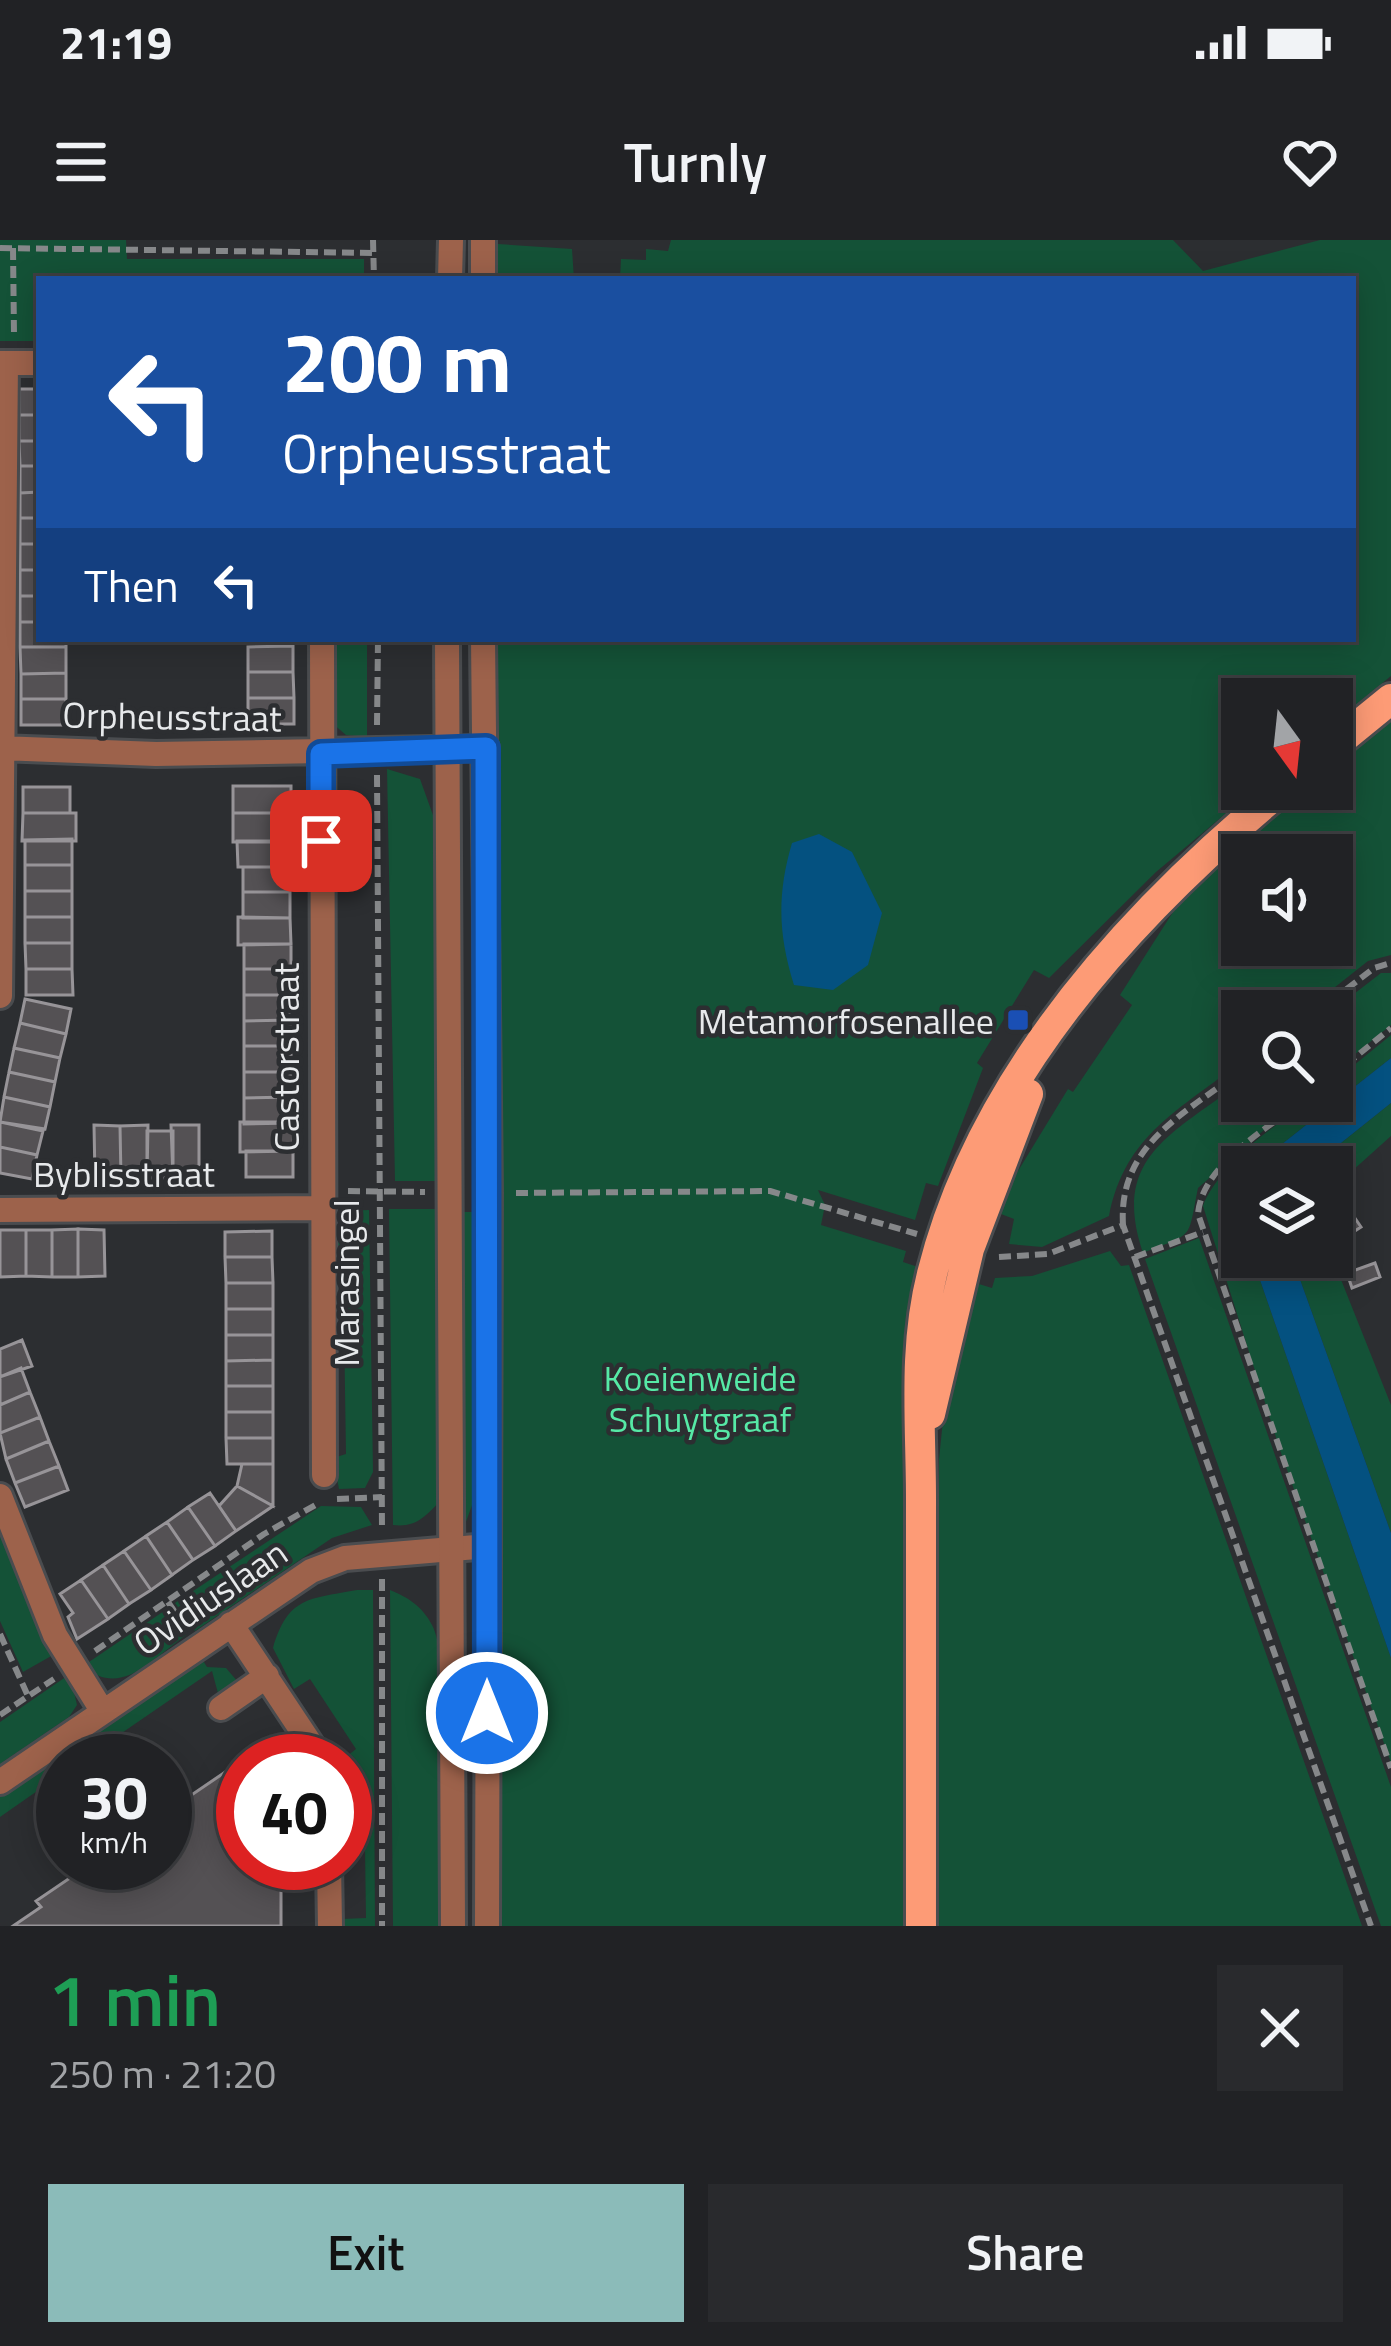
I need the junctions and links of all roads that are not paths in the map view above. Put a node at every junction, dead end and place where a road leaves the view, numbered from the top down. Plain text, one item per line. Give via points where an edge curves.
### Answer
1 (451, 240) edge
2 (483, 240) edge
3 (450, 276) edge
4 (483, 276) edge
5 (15, 363) edge
6 (322, 642) edge
7 (447, 642) edge
8 (483, 642) edge
9 (1391, 699) edge
10 (1353, 730) edge
11 (1, 748) edge
12 (446, 748) junction
13 (486, 748) junction
14 (321, 754) junction
15 (1257, 810) edge
16 (0, 996) edge
17 (321, 1200) junction
18 (0, 1210) edge
19 (324, 1475) dead end
20 (0, 1496) edge
21 (488, 1546) junction
22 (452, 1547) junction
23 (231, 1624) junction
24 (267, 1676) junction
25 (221, 1708) dead end
26 (103, 1712) junction
27 (305, 1734) edge
28 (0, 1782) edge
29 (329, 1890) edge
30 (329, 1926) edge
31 (452, 1926) edge
32 (487, 1926) edge
33 (920, 1926) edge

1 - 3 street
2 - 4 street
5 - 11 street
6 - 14 street, Castorstraat
7 - 12 street
8 - 13 street
9 - 10 main road
11 - 14 street, Orpheusstraat
11 - 16 street
12 - 13 street, Orpheusstraat
12 - 14 street, Orpheusstraat
12 - 22 street
13 - 21 street
14 - 17 street, Castorstraat
15 - 33 main road via 1167,887 1065,1012 955,1245 921,1453
17 - 18 street, Byblisstraat
17 - 19 street, Castorstraat
20 - 26 street via 55,1635
21 - 22 street, Ovidiuslaan
21 - 32 street
22 - 23 street, Ovidiuslaan via 311,1571
22 - 31 street
23 - 24 street
23 - 26 street, Ovidiuslaan
24 - 25 street
24 - 27 street
26 - 28 street, Ovidiuslaan
29 - 30 street

